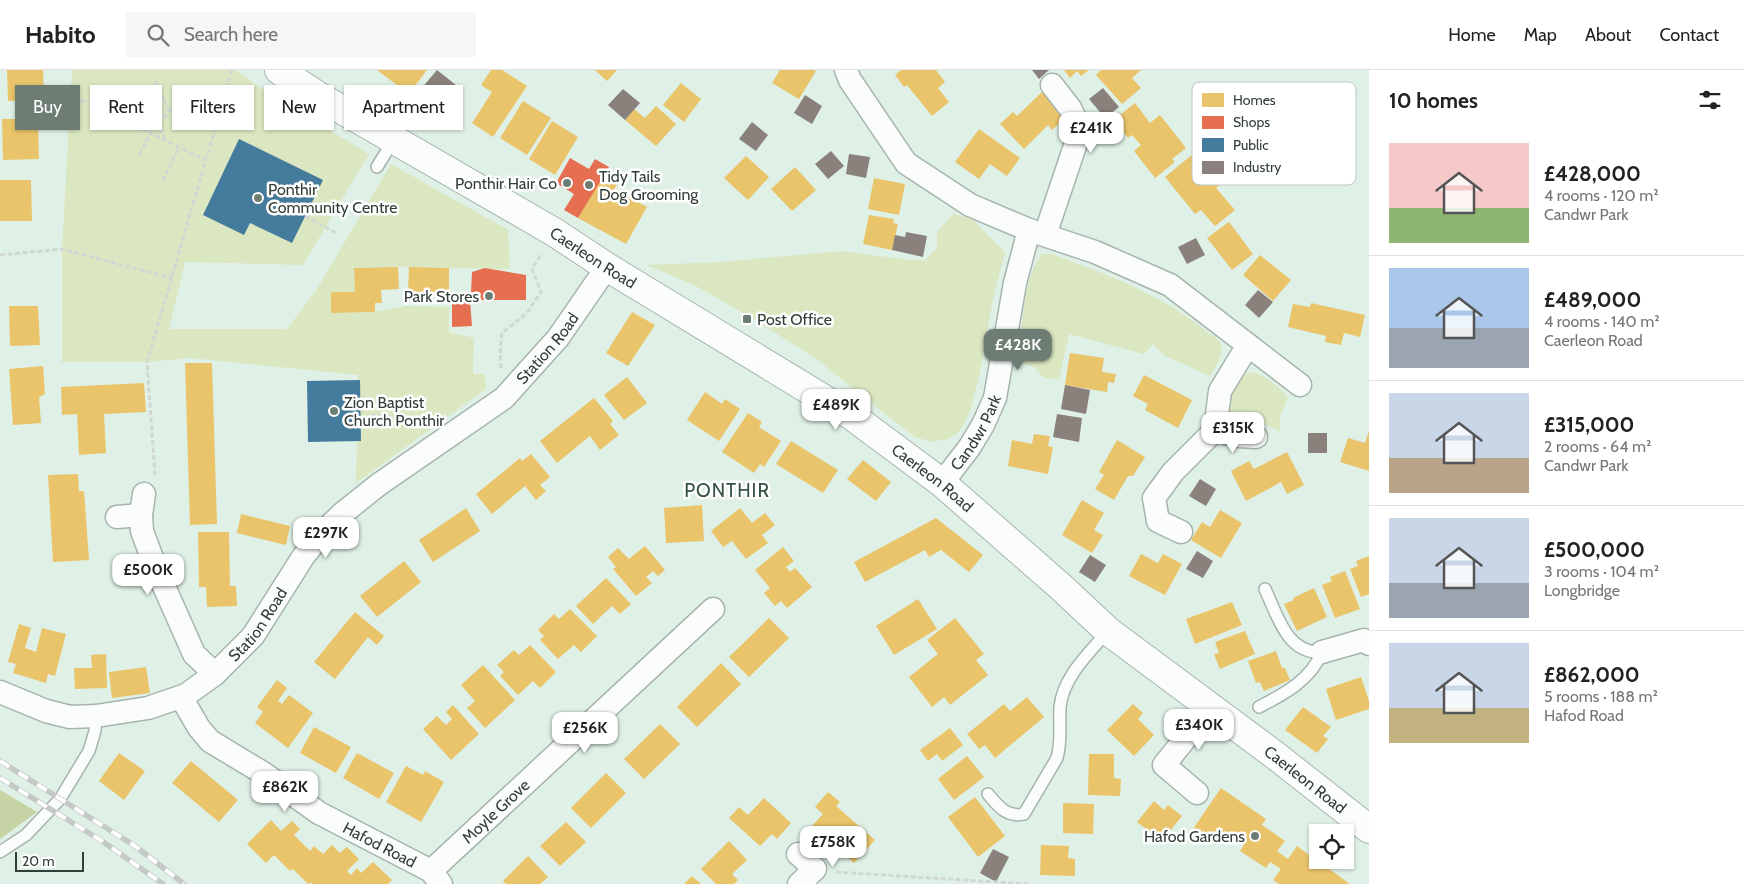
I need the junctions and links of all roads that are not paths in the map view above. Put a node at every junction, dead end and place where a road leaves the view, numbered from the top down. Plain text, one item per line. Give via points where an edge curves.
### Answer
1 (279, 70) edge
2 (852, 73) edge
3 (1052, 85) dead end
4 (394, 139) junction
5 (377, 168) dead end
6 (1037, 233) junction
7 (607, 267) junction
8 (1248, 344) junction
9 (1300, 385) dead end
10 (1215, 430) junction
11 (1256, 437) dead end
12 (942, 483) junction
13 (117, 517) dead end
14 (1181, 532) dead end
15 (1265, 589) dead end
16 (713, 610) dead end
17 (1108, 631) junction
18 (1368, 641) edge
19 (1322, 652) junction
20 (215, 674) junction
21 (0, 692) edge
22 (181, 697) junction
23 (1259, 707) dead end
24 (1210, 708) junction
25 (96, 716) junction
26 (1197, 793) dead end
27 (988, 794) dead end
28 (1369, 829) edge
29 (0, 852) edge
30 (436, 878) edge

1 - 4 main road, Caerleon Road
2 - 6 street via 904,161 970,205
3 - 6 street, Candwr Park via 1076,120 1078,137
4 - 5 lane
4 - 7 main road, Caerleon Road via 554,232
6 - 8 street via 1095,252 1170,285
6 - 12 street, Candwr Park via 1014,283 995,398 974,440
7 - 12 main road, Caerleon Road via 852,416
7 - 20 street, Station Road via 558,338 504,398 378,485 322,533 253,636
8 - 9 street
8 - 10 street via 1220,391
10 - 11 street
10 - 14 street via 1173,472 1154,498 1158,521
12 - 17 main road, Caerleon Road
13 - 20 street via 143,504 142,531 188,642 194,654
15 - 19 lane via 1292,642 1312,653
16 - 30 street, Moyle Grove
17 - 24 main road, Caerleon Road
17 - 27 lane via 1078,665 1067,685 1060,704 1057,758 1024,814 1017,816 999,808
18 - 19 street
19 - 23 lane via 1317,665 1287,693
20 - 22 street, Station Road
21 - 25 street, Station Road via 70,718
22 - 25 street, Station Road via 148,708
22 - 30 street, Hafod Road via 210,741 319,814
24 - 26 street via 1164,765
24 - 28 main road, Caerleon Road
25 - 29 lane via 90,751 60,799 26,835

